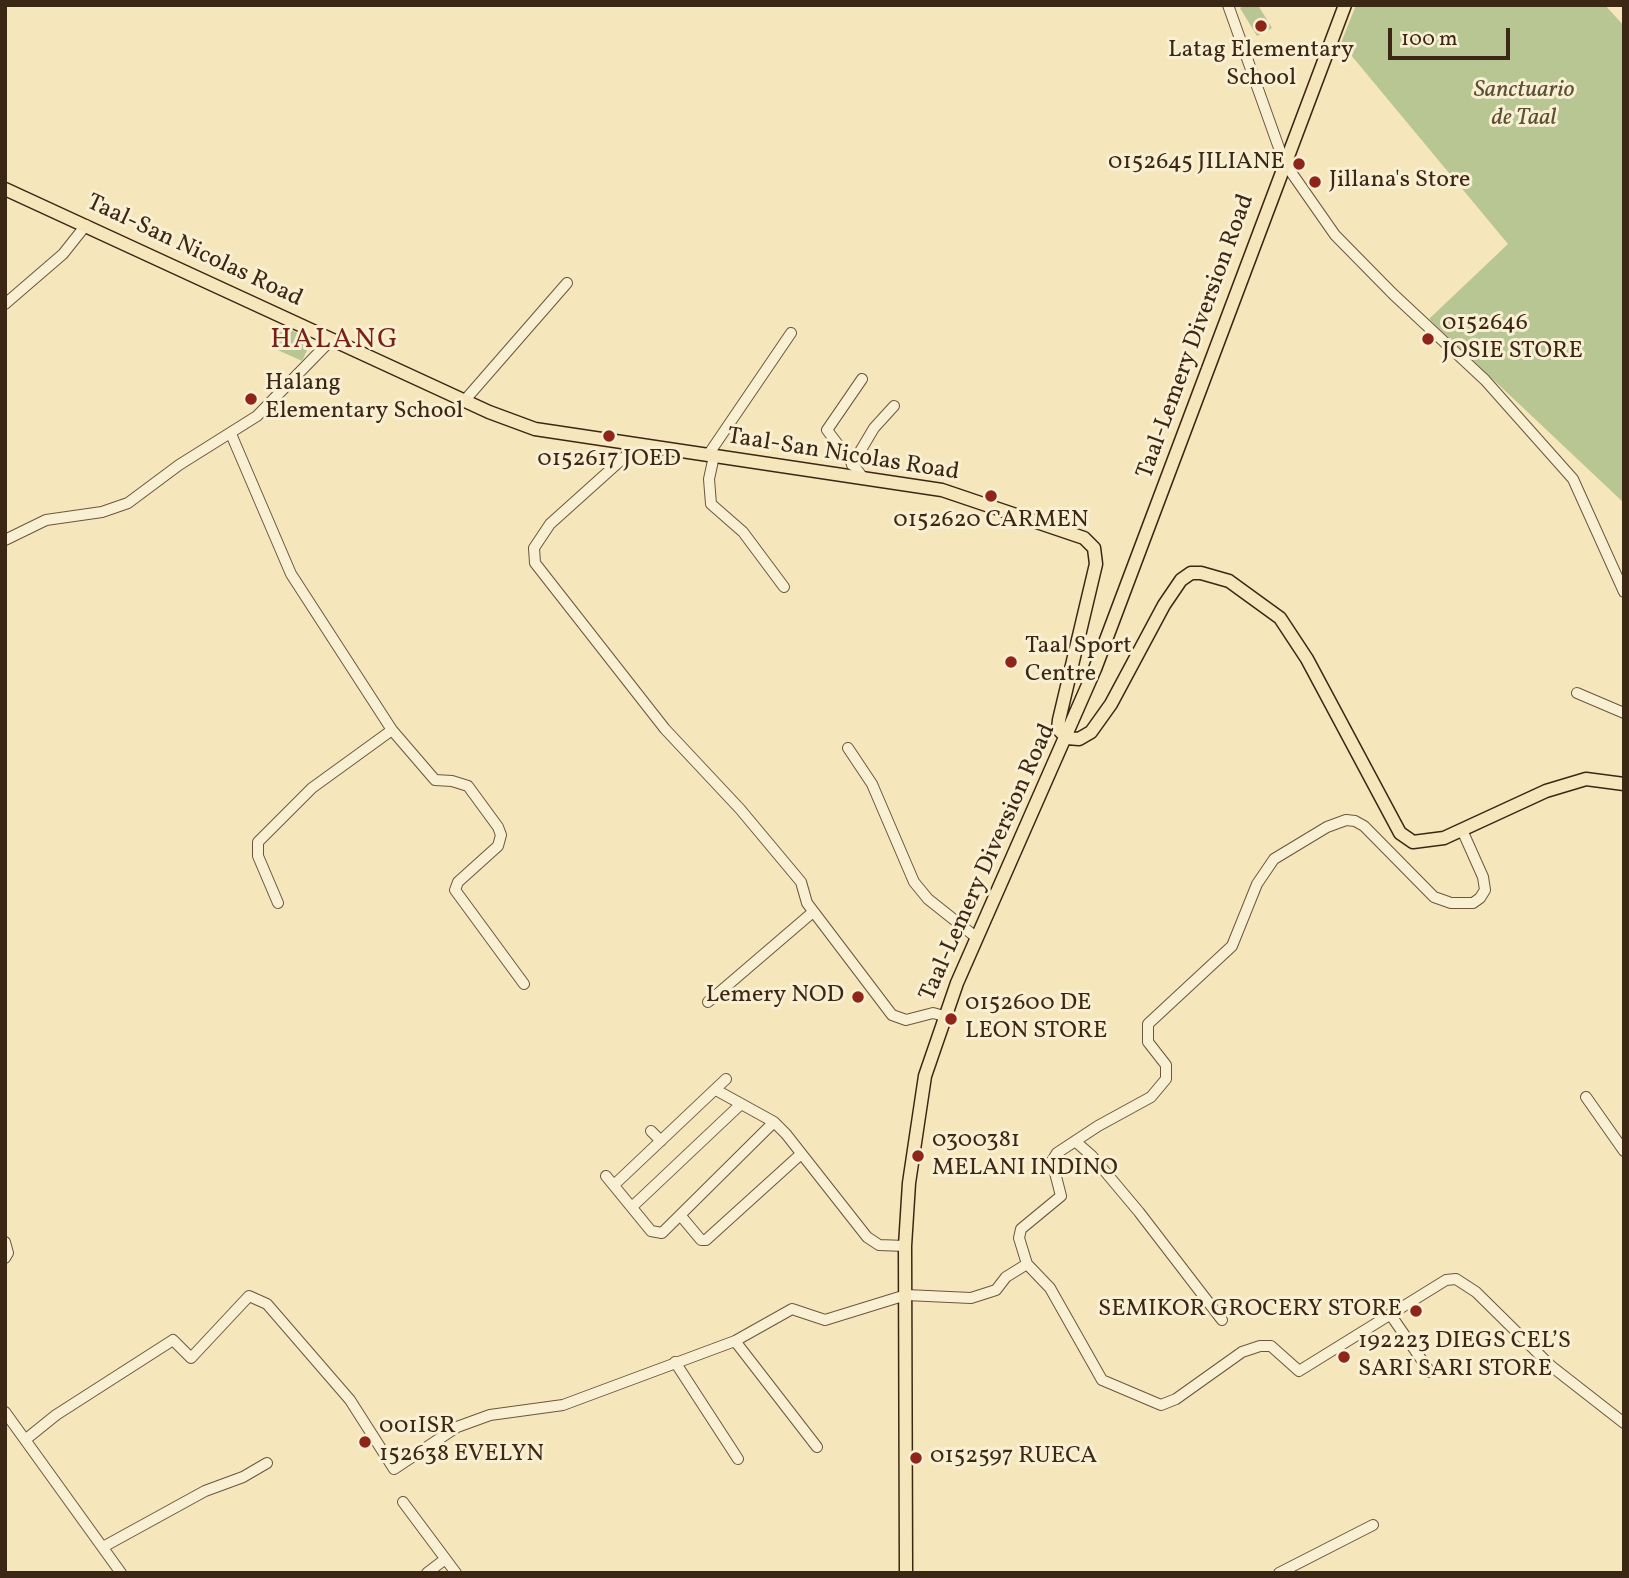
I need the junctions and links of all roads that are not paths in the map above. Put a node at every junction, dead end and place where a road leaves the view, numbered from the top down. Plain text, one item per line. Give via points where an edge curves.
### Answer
1 (1228, 5) edge
2 (1345, 5) edge
3 (1284, 162) junction
4 (5, 189) edge
5 (86, 225) junction
6 (567, 283) dead end
7 (5, 304) edge
8 (791, 333) dead end
9 (332, 339) junction
10 (862, 379) dead end
11 (465, 400) junction
12 (894, 406) dead end
13 (231, 434) junction
14 (639, 444) junction
15 (711, 455) junction
16 (852, 465) junction
17 (864, 479) junction
18 (5, 540) edge
19 (784, 587) dead end
20 (1624, 592) edge
21 (1577, 694) dead end
22 (1624, 713) edge
23 (392, 730) junction
24 (1067, 738) junction
25 (848, 748) dead end
26 (1624, 784) edge
27 (1462, 830) junction
28 (278, 903) dead end
29 (813, 912) junction
30 (977, 938) junction
31 (524, 984) dead end
32 (708, 1002) dead end
33 (944, 1016) junction
34 (726, 1079) dead end
35 (716, 1090) junction
36 (1586, 1097) dead end
37 (741, 1104) junction
38 (774, 1122) junction
39 (651, 1131) dead end
40 (661, 1141) junction
41 (1075, 1141) junction
42 (1624, 1151) edge
43 (801, 1154) junction
44 (606, 1176) dead end
45 (614, 1185) junction
46 (633, 1206) junction
47 (681, 1216) junction
48 (5, 1242) edge
49 (905, 1247) junction
50 (5, 1258) edge
51 (1027, 1264) junction
52 (906, 1295) junction
53 (1390, 1314) junction
54 (1222, 1320) dead end
55 (735, 1341) junction
56 (674, 1362) junction
57 (1430, 1372) dead end
58 (5, 1412) edge
59 (1624, 1423) edge
60 (25, 1440) junction
61 (817, 1447) dead end
62 (738, 1459) dead end
63 (267, 1463) dead end
64 (403, 1502) dead end
65 (1373, 1525) dead end
66 (103, 1547) junction
67 (444, 1560) junction
68 (121, 1573) edge
69 (427, 1573) edge
70 (456, 1573) edge
71 (906, 1573) edge
72 (1279, 1573) edge

1 - 3 street
2 - 3 main road, Taal-Lemery Diversion Road
3 - 20 street via 1335,235 1485,380 1573,479
3 - 24 main road, Taal-Lemery Diversion Road
4 - 5 main road, Taal-San Nicolas Road
5 - 7 street via 63,254
5 - 9 main road, Taal-San Nicolas Road
6 - 11 street
8 - 15 street
9 - 11 main road, Taal-San Nicolas Road
9 - 13 street via 257,416
10 - 16 street via 827,430
11 - 14 main road, Taal-San Nicolas Road via 535,429
12 - 16 street via 874,428
13 - 18 street via 128,503 102,512 46,520
13 - 23 street via 291,574
14 - 15 main road, Taal-San Nicolas Road
14 - 29 street via 550,524 534,548 535,563 664,729 801,882
15 - 17 main road, Taal-San Nicolas Road
15 - 19 street via 711,504 743,532
16 - 17 street
17 - 24 main road, Taal-San Nicolas Road via 942,490 1091,542 1096,564 1059,720 1058,729
21 - 22 street
23 - 28 street via 312,788 258,842 258,856
23 - 31 street via 435,780 468,786 498,827 498,846 455,890
24 - 27 main road via 1079,739 1091,732 1181,580 1201,573 1229,581 1280,618 1307,659 1400,833 1413,842
24 - 30 main road, Taal-Lemery Diversion Road
25 - 30 street via 872,784 914,882
26 - 27 main road via 1587,779 1546,791
27 - 41 street via 1485,890 1473,903 1434,897 1355,821 1327,827 1274,859 1257,884 1232,946 1148,1024 1148,1041 1166,1065 1166,1079 1151,1097
29 - 32 street
29 - 33 street via 892,1015 906,1020 933,1013
30 - 33 main road, Taal-Lemery Diversion Road
33 - 49 main road, Taal-Lemery Diversion Road via 920,1102
34 - 35 street
35 - 37 street
35 - 40 street
36 - 42 street
37 - 38 street
37 - 46 street
38 - 43 street
38 - 47 street
39 - 40 street
40 - 45 street
41 - 51 street via 1052,1161 1060,1196 1021,1228 1019,1238
41 - 54 street via 1139,1212
43 - 47 street via 705,1240
43 - 49 street via 867,1237 879,1245
44 - 45 street
45 - 46 street
46 - 47 street via 651,1231 659,1234
48 - 50 street
49 - 52 main road, Taal-Lemery Diversion Road
51 - 52 street via 1006,1277 996,1290 971,1298
51 - 53 street via 1050,1288 1102,1380 1161,1405 1169,1404 1242,1352 1271,1346 1299,1371
52 - 55 street via 825,1321 792,1310
52 - 71 main road, Taal-Lemery Diversion Road
53 - 57 street
53 - 59 street via 1446,1280 1456,1279 1476,1292 1551,1366
55 - 56 street
55 - 61 street
56 - 60 street via 563,1405 490,1415 457,1427 394,1469 350,1400 267,1304 249,1296 191,1358 173,1340
56 - 62 street
58 - 60 street
60 - 66 street
63 - 66 street
64 - 67 street
65 - 72 street
66 - 68 street
67 - 69 street
67 - 70 street

